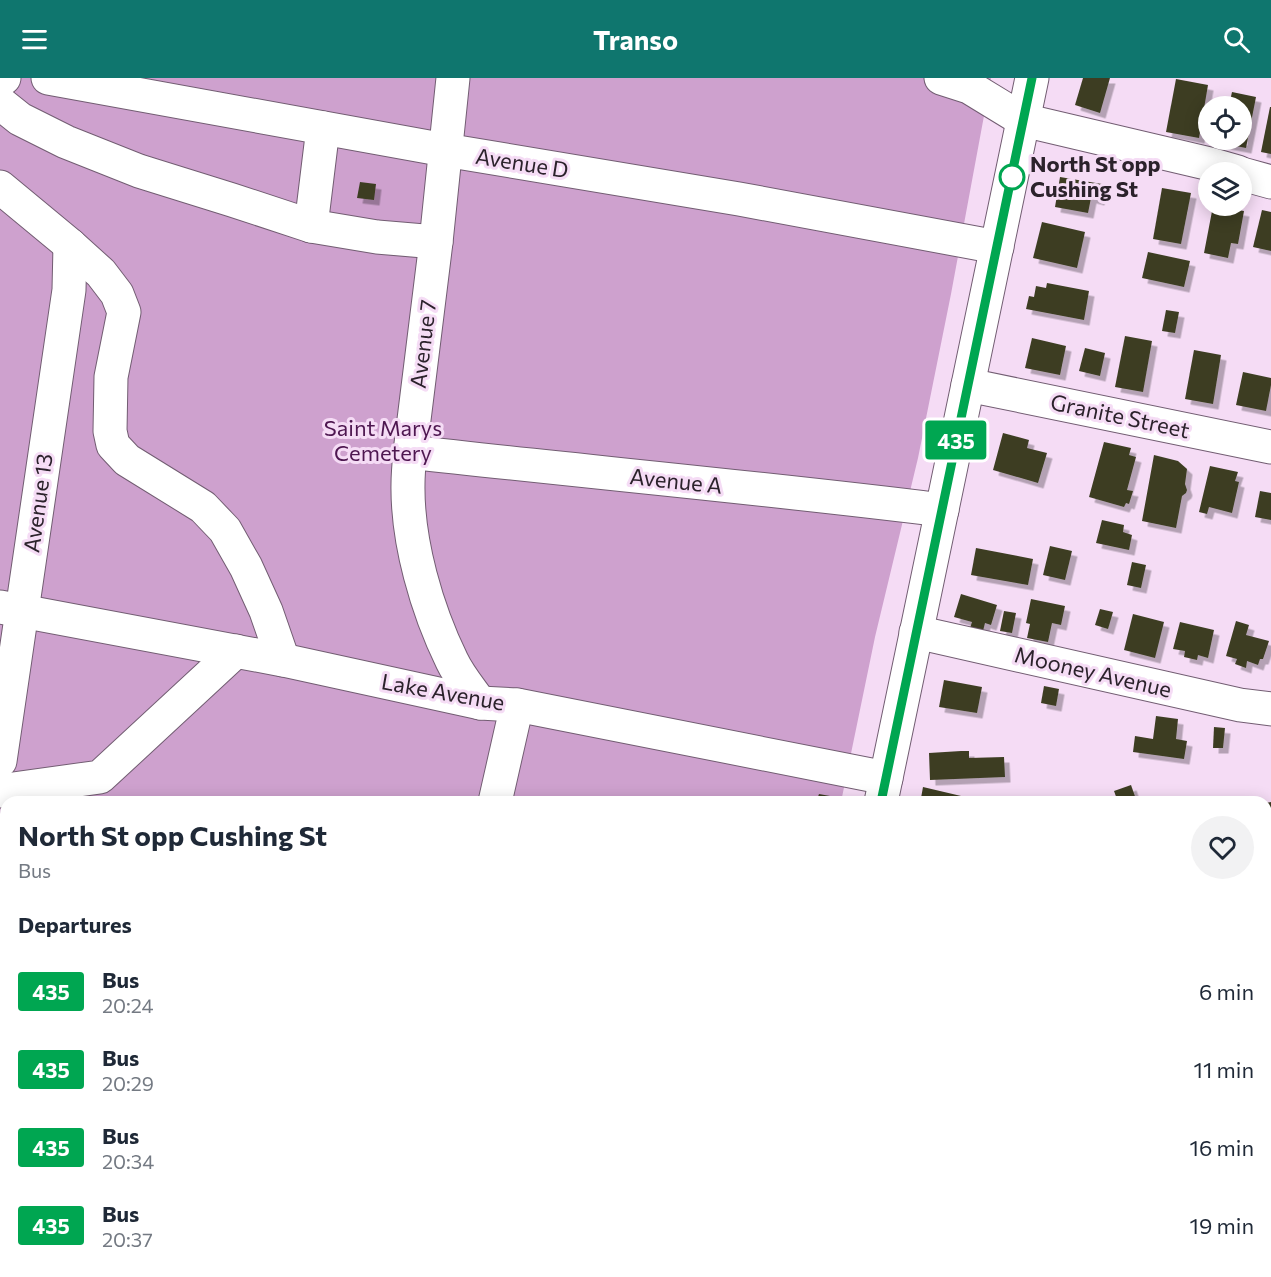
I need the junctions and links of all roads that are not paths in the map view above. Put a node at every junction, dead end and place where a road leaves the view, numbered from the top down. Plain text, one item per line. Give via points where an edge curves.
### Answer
1 (48, 78) edge
2 (453, 78) edge
3 (941, 78) edge
4 (1032, 78) edge
5 (0, 103) edge
6 (1023, 120) junction
7 (323, 128) junction
8 (445, 150) junction
9 (1202, 162) edge
10 (1252, 176) edge
11 (1271, 182) edge
12 (0, 187) edge
13 (311, 226) junction
14 (436, 242) junction
15 (70, 245) junction
16 (997, 247) junction
17 (968, 385) junction
18 (1271, 447) edge
19 (410, 452) junction
20 (942, 510) junction
21 (11, 610) edge
22 (916, 632) junction
23 (236, 651) junction
24 (283, 660) junction
25 (480, 703) junction
26 (517, 705) junction
27 (1271, 709) edge
28 (0, 761) edge
29 (883, 790) edge
30 (0, 791) edge
31 (496, 796) edge

1 - 7 main road, Avenue D
2 - 8 main road, Avenue 7
3 - 6 main road via 969,87
4 - 6 main road
5 - 13 main road via 20,119 66,142 139,171
6 - 9 main road
6 - 16 main road
7 - 8 main road, Avenue D
7 - 13 main road
8 - 14 main road, Avenue 7
8 - 16 main road, Avenue D
10 - 11 main road
12 - 15 main road
13 - 14 main road
14 - 19 main road, Avenue 7
15 - 21 main road, Avenue 13 via 69,290
15 - 24 main road via 117,294 124,312 111,378 112,445 127,460 203,507 225,530 266,610
16 - 17 main road
17 - 18 main road, Granite Street
17 - 20 main road
19 - 20 main road, Avenue A
19 - 25 main road, Avenue 7 via 411,534 420,573 453,663
20 - 22 main road
21 - 23 main road, Lake Avenue
21 - 28 main road, Avenue 13
22 - 27 main road, Mooney Avenue
22 - 29 main road
23 - 24 main road, Lake Avenue
23 - 30 main road via 100,777
24 - 25 main road, Lake Avenue
25 - 26 main road, Lake Avenue
26 - 29 main road, Lake Avenue
26 - 31 main road

